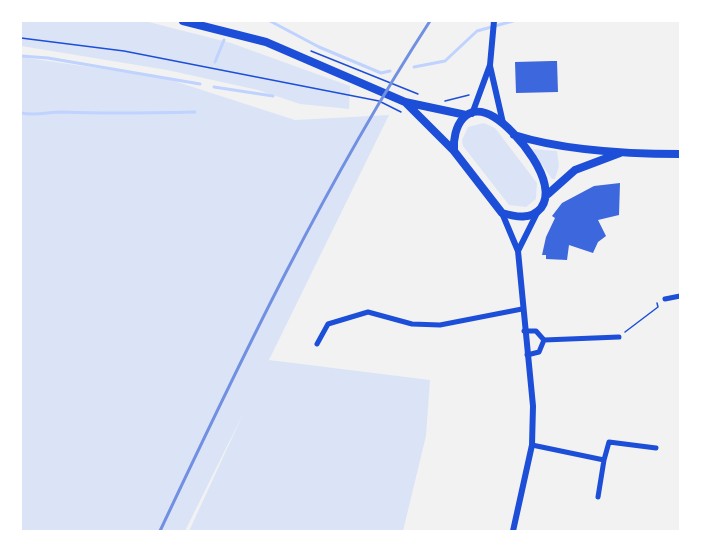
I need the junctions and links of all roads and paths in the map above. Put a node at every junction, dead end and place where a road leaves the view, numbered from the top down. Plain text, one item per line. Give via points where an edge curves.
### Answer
1 (183, 21) edge
2 (494, 24) edge
3 (21, 38) edge
4 (302, 47) dead end
5 (490, 65) junction
6 (473, 94) dead end
7 (420, 95) dead end
8 (405, 102) junction
9 (440, 102) dead end
10 (404, 114) dead end
11 (469, 115) junction
12 (503, 123) junction
13 (512, 134) junction
14 (454, 151) junction
15 (622, 153) junction
16 (680, 154) edge
17 (548, 194) junction
18 (538, 211) junction
19 (502, 213) junction
20 (518, 251) junction
21 (680, 296) edge
22 (665, 299) joint
23 (522, 309) junction
24 (524, 331) junction
25 (619, 337) joint
26 (543, 340) junction
27 (317, 345) dead end
28 (527, 355) junction
29 (532, 445) junction
30 (656, 448) dead end
31 (604, 460) junction
32 (598, 496) dead end
33 (513, 531) edge

1 - 8 main road via 266,42
2 - 5 street
3 - 10 path via 209,67 379,101
4 - 7 path
5 - 11 street
5 - 12 street
6 - 9 path
8 - 11 main road
8 - 14 main road
11 - 12 main road via 481,112
11 - 14 main road via 455,129
12 - 13 main road
13 - 15 main road via 546,145
13 - 17 main road via 542,173
14 - 19 main road
15 - 16 main road
15 - 17 main road via 575,170
17 - 18 main road
18 - 19 main road via 526,217
18 - 20 street
19 - 20 street
20 - 23 street
21 - 22 street
22 - 25 path via 657,301 658,307
23 - 24 street
23 - 27 street via 440,325 403,323 368,312 332,322
24 - 26 street via 536,331
24 - 28 street
25 - 26 street
26 - 28 street via 539,352
28 - 29 street via 533,406
29 - 31 street
29 - 33 street
30 - 31 street via 609,442
31 - 32 street

